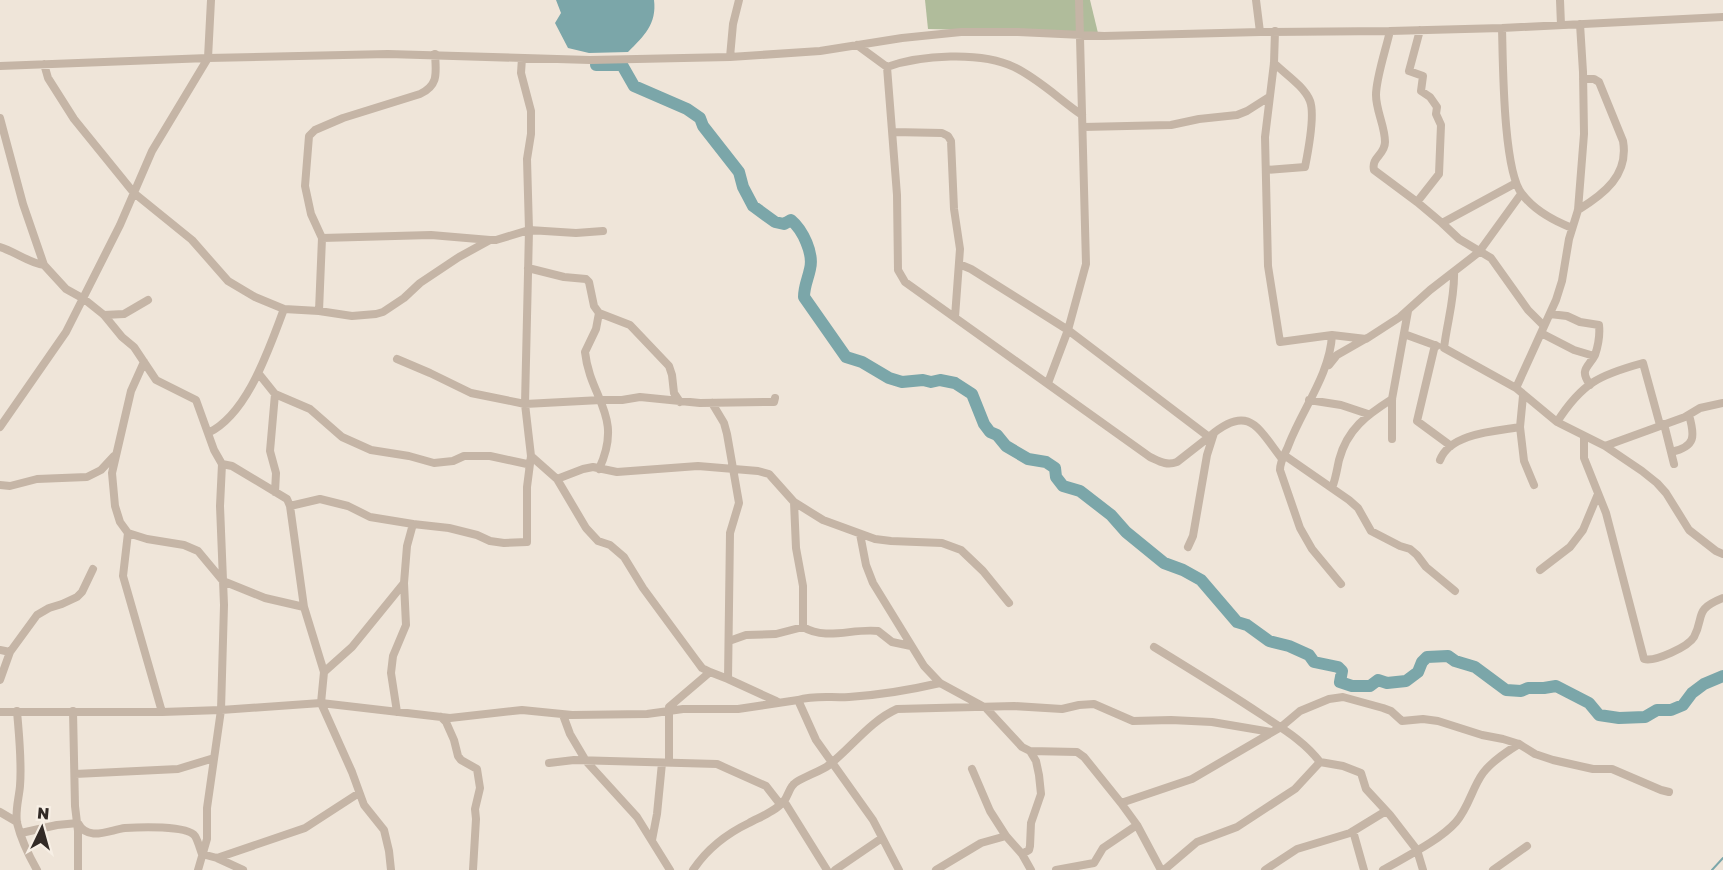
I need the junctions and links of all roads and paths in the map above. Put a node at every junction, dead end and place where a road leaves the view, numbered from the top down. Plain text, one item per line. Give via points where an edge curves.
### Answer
1 (211, 0) edge
2 (739, 0) edge
3 (1079, 0) edge
4 (1256, 0) edge
5 (1560, 0) edge
6 (1723, 17) edge
7 (1580, 24) junction
8 (1561, 25) junction
9 (1502, 28) junction
10 (1420, 30) junction
11 (1390, 31) junction
12 (1260, 32) junction
13 (1275, 32) junction
14 (1081, 35) junction
15 (858, 45) junction
16 (435, 54) junction
17 (730, 57) junction
18 (208, 58) junction
19 (522, 58) junction
20 (1274, 63) junction
21 (44, 64) junction
22 (0, 66) edge
23 (887, 67) junction
24 (1583, 79) junction
25 (1269, 96) junction
26 (1083, 115) junction
27 (0, 118) edge
28 (1083, 127) junction
29 (893, 132) junction
30 (1266, 170) junction
31 (1516, 183) junction
32 (134, 194) junction
33 (1521, 194) junction
34 (1418, 202) junction
35 (1578, 210) junction
36 (1442, 223) junction
37 (1572, 228) junction
38 (529, 230) junction
39 (603, 231) dead end
40 (322, 238) junction
41 (490, 240) junction
42 (0, 247) edge
43 (1479, 252) junction
44 (959, 264) junction
45 (44, 265) junction
46 (528, 268) junction
47 (1454, 272) junction
48 (84, 299) junction
49 (148, 300) dead end
50 (284, 309) junction
51 (319, 311) junction
52 (1408, 311) junction
53 (599, 313) junction
54 (1550, 314) junction
55 (104, 315) junction
56 (956, 318) junction
57 (1542, 329) junction
58 (1068, 330) junction
59 (1332, 334) junction
60 (1404, 334) junction
61 (1366, 339) junction
62 (1435, 345) junction
63 (1444, 348) junction
64 (1594, 356) junction
65 (397, 359) dead end
66 (144, 362) junction
67 (1326, 368) junction
68 (259, 374) junction
69 (1048, 383) junction
70 (1590, 385) junction
71 (1516, 388) junction
72 (275, 394) junction
73 (1523, 396) junction
74 (776, 398) dead end
75 (1392, 399) junction
76 (602, 400) junction
77 (1309, 400) junction
78 (680, 402) junction
79 (712, 403) junction
80 (1723, 403) edge
81 (525, 404) junction
82 (0, 412) edge
83 (10, 413) junction
84 (1368, 414) junction
85 (1689, 415) junction
86 (1557, 422) junction
87 (1662, 424) junction
88 (1520, 426) junction
89 (0, 427) edge
90 (208, 433) junction
91 (1211, 435) junction
92 (1584, 436) junction
93 (1392, 439) dead end
94 (1451, 446) junction
95 (1605, 446) junction
96 (1671, 452) junction
97 (114, 456) junction
98 (531, 456) junction
99 (1283, 457) junction
100 (1440, 460) dead end
101 (222, 464) junction
102 (1674, 464) dead end
103 (529, 467) junction
104 (599, 469) junction
105 (732, 470) junction
106 (557, 479) junction
107 (0, 484) edge
108 (1534, 485) dead end
109 (1332, 488) junction
110 (275, 492) junction
111 (1598, 494) junction
112 (794, 502) junction
113 (290, 506) junction
114 (414, 524) junction
115 (128, 533) junction
116 (860, 534) junction
117 (1188, 548) dead end
118 (1723, 554) edge
119 (93, 569) dead end
120 (1540, 570) dead end
121 (223, 581) junction
122 (405, 584) junction
123 (1341, 584) dead end
124 (1455, 591) dead end
125 (1723, 598) edge
126 (1009, 603) dead end
127 (304, 608) junction
128 (803, 627) junction
129 (729, 641) junction
130 (910, 646) junction
131 (1154, 648) dead end
132 (0, 650) edge
133 (10, 652) junction
134 (324, 672) junction
135 (710, 672) junction
136 (728, 679) junction
137 (0, 680) edge
138 (940, 683) junction
139 (798, 700) junction
140 (778, 702) junction
141 (321, 703) junction
142 (986, 708) junction
143 (221, 710) junction
144 (17, 711) junction
145 (74, 711) junction
146 (669, 711) junction
147 (0, 712) edge
148 (162, 712) junction
149 (397, 712) junction
150 (563, 715) junction
151 (441, 717) junction
152 (1281, 728) junction
153 (1271, 732) junction
154 (1519, 744) junction
155 (1030, 751) junction
156 (214, 758) junction
157 (586, 761) junction
158 (666, 762) junction
159 (1320, 762) junction
160 (549, 763) dead end
161 (831, 764) junction
162 (972, 769) dead end
163 (75, 774) junction
164 (1669, 792) dead end
165 (359, 793) junction
166 (782, 803) junction
167 (1121, 803) junction
168 (1386, 810) junction
169 (0, 812) edge
170 (17, 822) junction
171 (78, 823) junction
172 (1137, 825) junction
173 (1353, 831) junction
174 (21, 833) junction
175 (1006, 836) junction
176 (882, 838) junction
177 (652, 840) junction
178 (1527, 846) dead end
179 (1417, 850) junction
180 (202, 854) junction
181 (1022, 854) junction
182 (217, 858) junction
183 (38, 870) edge
184 (78, 870) edge
185 (198, 870) edge
186 (243, 870) edge
187 (391, 870) edge
188 (473, 870) edge
189 (670, 870) edge
190 (693, 870) edge
191 (827, 870) edge
192 (835, 870) edge
193 (899, 870) edge
194 (936, 870) edge
195 (1031, 870) edge
196 (1056, 870) edge
197 (1163, 870) edge
198 (1265, 870) edge
199 (1364, 870) edge
200 (1383, 870) edge
201 (1424, 870) edge
202 (1493, 870) edge

1 - 18 street
2 - 17 street
3 - 14 street
4 - 12 street
5 - 8 street
6 - 7 street
7 - 8 street
7 - 24 street
8 - 9 street
9 - 10 street
9 - 31 street via 1509,155
10 - 11 street
10 - 34 street via 1409,71 1423,76 1421,91 1437,107 1441,160 1437,177
11 - 13 street
11 - 34 street via 1377,91 1385,143 1373,166
12 - 13 street
12 - 14 street
13 - 20 street
14 - 15 street via 961,32
14 - 26 street
15 - 17 street
15 - 23 street
16 - 18 street
16 - 19 street
16 - 40 street via 431,89 343,118 309,136 305,186
17 - 19 street
18 - 21 street
18 - 32 street via 152,151
19 - 38 street via 521,73 531,111 527,159
20 - 25 street
20 - 30 street via 1305,93 1312,119 1305,167
21 - 22 street
21 - 32 street via 48,78 74,119
23 - 26 street via 931,57 1002,63 1026,74
23 - 29 street
24 - 35 street via 1584,134
24 - 35 street via 1599,82 1625,150 1620,170 1610,186
25 - 28 street via 1237,115 1171,125
25 - 30 street
26 - 28 street
27 - 45 street
28 - 58 street via 1086,264
29 - 44 street via 942,133 951,141
29 - 56 street via 898,270 905,282
30 - 59 street via 1268,266 1280,342
31 - 33 street
31 - 36 street
32 - 48 street
32 - 50 street via 192,240 228,280
33 - 37 street via 1546,216
33 - 43 street
34 - 36 street
35 - 37 street
36 - 43 street
37 - 54 street via 1562,281
38 - 39 street
38 - 41 street
38 - 46 street
40 - 41 street via 431,235
40 - 51 street
41 - 51 street via 459,257 383,312 352,316
42 - 45 street
43 - 47 street
43 - 57 street via 1494,261
44 - 56 street
44 - 58 street
45 - 48 street via 66,289
46 - 53 street via 586,279
46 - 81 street
47 - 52 street
47 - 63 street
48 - 55 street
48 - 83 street
49 - 55 street via 124,314
50 - 51 street
50 - 68 street
52 - 60 street
52 - 61 street
53 - 76 street via 585,352
53 - 78 street via 630,325 669,366 674,393
54 - 57 street
54 - 64 street via 1599,325
55 - 66 street
56 - 69 street
57 - 64 street via 1574,350
57 - 71 street
58 - 69 street
58 - 91 street
59 - 61 street
59 - 67 street
60 - 62 street
60 - 75 street
61 - 67 street via 1337,355
62 - 63 street
62 - 94 street via 1417,421
63 - 71 street
64 - 70 street via 1585,367
65 - 81 street via 471,393
66 - 90 street via 156,380 196,400
66 - 97 street via 131,391
67 - 77 street
68 - 72 street
68 - 90 street via 231,415 218,429
69 - 91 street via 1150,457 1166,464 1177,462
70 - 86 street via 1576,395
70 - 87 street via 1606,374 1643,363
71 - 73 street
72 - 103 street via 310,409 342,437 370,450 434,464 464,456 490,456
72 - 110 street via 270,451 276,472
73 - 86 street
73 - 88 street
74 - 79 street via 774,402
75 - 84 street
75 - 93 street
76 - 78 street via 650,398
76 - 81 street
76 - 104 street via 608,433 606,454
77 - 84 street
77 - 99 street
78 - 79 street
79 - 105 street via 728,434
80 - 85 street
81 - 98 street
82 - 83 street
83 - 89 street
84 - 109 street via 1345,446
85 - 87 street
85 - 96 street via 1694,431 1690,444
86 - 92 street
87 - 95 street
87 - 96 street
88 - 94 street via 1468,436
88 - 108 street via 1524,461
90 - 101 street
91 - 99 street via 1228,422 1250,421
91 - 117 street
92 - 95 street
92 - 111 street via 1584,458
94 - 100 street
95 - 118 street via 1657,483 1689,530
96 - 102 street
97 - 107 street via 101,470 87,477
97 - 115 street via 115,506
98 - 103 street
98 - 106 street
99 - 109 street
99 - 123 street via 1280,470 1300,528
101 - 110 street
101 - 121 street
103 - 114 street via 527,542 490,541 449,528
104 - 105 street via 616,472 698,466
104 - 106 street via 583,469
105 - 112 street via 769,474
105 - 129 street via 739,504 730,533
106 - 135 street via 586,528 598,541 624,557 696,660
109 - 124 street via 1358,508 1375,534 1410,549
110 - 113 street via 287,499
111 - 120 street via 1582,530 1569,547
111 - 125 street via 1644,659 1655,659 1688,644 1700,614 1710,603
112 - 116 street via 823,520
112 - 128 street
113 - 114 street via 320,499 370,517
113 - 127 street
114 - 122 street via 407,546
115 - 121 street via 198,551
115 - 148 street via 123,576
116 - 126 street via 891,541 942,543 961,550
116 - 130 street via 873,583
119 - 133 street via 82,592 37,615
121 - 127 street via 264,598
121 - 143 street
122 - 134 street via 352,647
122 - 149 street via 406,625 393,656 391,673
127 - 134 street
128 - 129 street
128 - 130 street via 823,634 878,631 892,642
129 - 136 street
130 - 138 street
131 - 152 street via 1201,674
132 - 133 street
133 - 137 street
134 - 141 street
135 - 136 street
135 - 146 street
136 - 140 street
138 - 139 street via 889,694
138 - 142 street
139 - 140 street
139 - 161 street
140 - 146 street via 738,709
141 - 143 street
141 - 149 street
141 - 165 street
142 - 153 street via 1062,709 1095,704 1133,721 1212,723
142 - 155 street
142 - 161 street via 897,709 867,730
143 - 148 street
143 - 156 street
144 - 145 street
144 - 147 street
144 - 170 street
145 - 148 street
145 - 163 street
146 - 150 street
146 - 158 street
149 - 151 street
150 - 151 street via 522,710
150 - 157 street
151 - 188 street via 458,756 477,769 479,776
152 - 153 street
152 - 154 street via 1300,711 1343,697 1391,711 1402,722 1423,718
152 - 159 street via 1310,749
153 - 167 street via 1192,779
154 - 164 street via 1544,757 1593,769 1612,769
154 - 179 street via 1482,774 1456,823
155 - 167 street via 1077,752
155 - 181 street via 1041,788 1031,823 1029,850
156 - 163 street via 178,769
156 - 180 street via 207,839
157 - 158 street
157 - 160 street
157 - 177 street via 621,797
158 - 166 street via 728,767 766,786
158 - 177 street
159 - 168 street via 1343,765 1361,773 1366,789
159 - 197 street via 1295,789 1237,827 1197,842
161 - 166 street via 793,784
161 - 176 street
162 - 175 street
163 - 171 street
165 - 182 street via 305,828
165 - 187 street via 384,830
166 - 190 street via 725,836
166 - 191 street
167 - 172 street
168 - 173 street
168 - 179 street
169 - 170 street
170 - 174 street
171 - 174 street
171 - 180 street via 84,832 93,834 125,828 189,832 195,836
171 - 184 street
172 - 196 street via 1102,849 1094,863
172 - 197 street
173 - 198 street via 1297,849
173 - 199 street
174 - 183 street
175 - 181 street
175 - 194 street via 981,843
176 - 192 street
176 - 193 street
177 - 189 street
178 - 202 street
179 - 200 street
179 - 201 street
180 - 182 street
180 - 185 street
181 - 195 street
182 - 186 street

